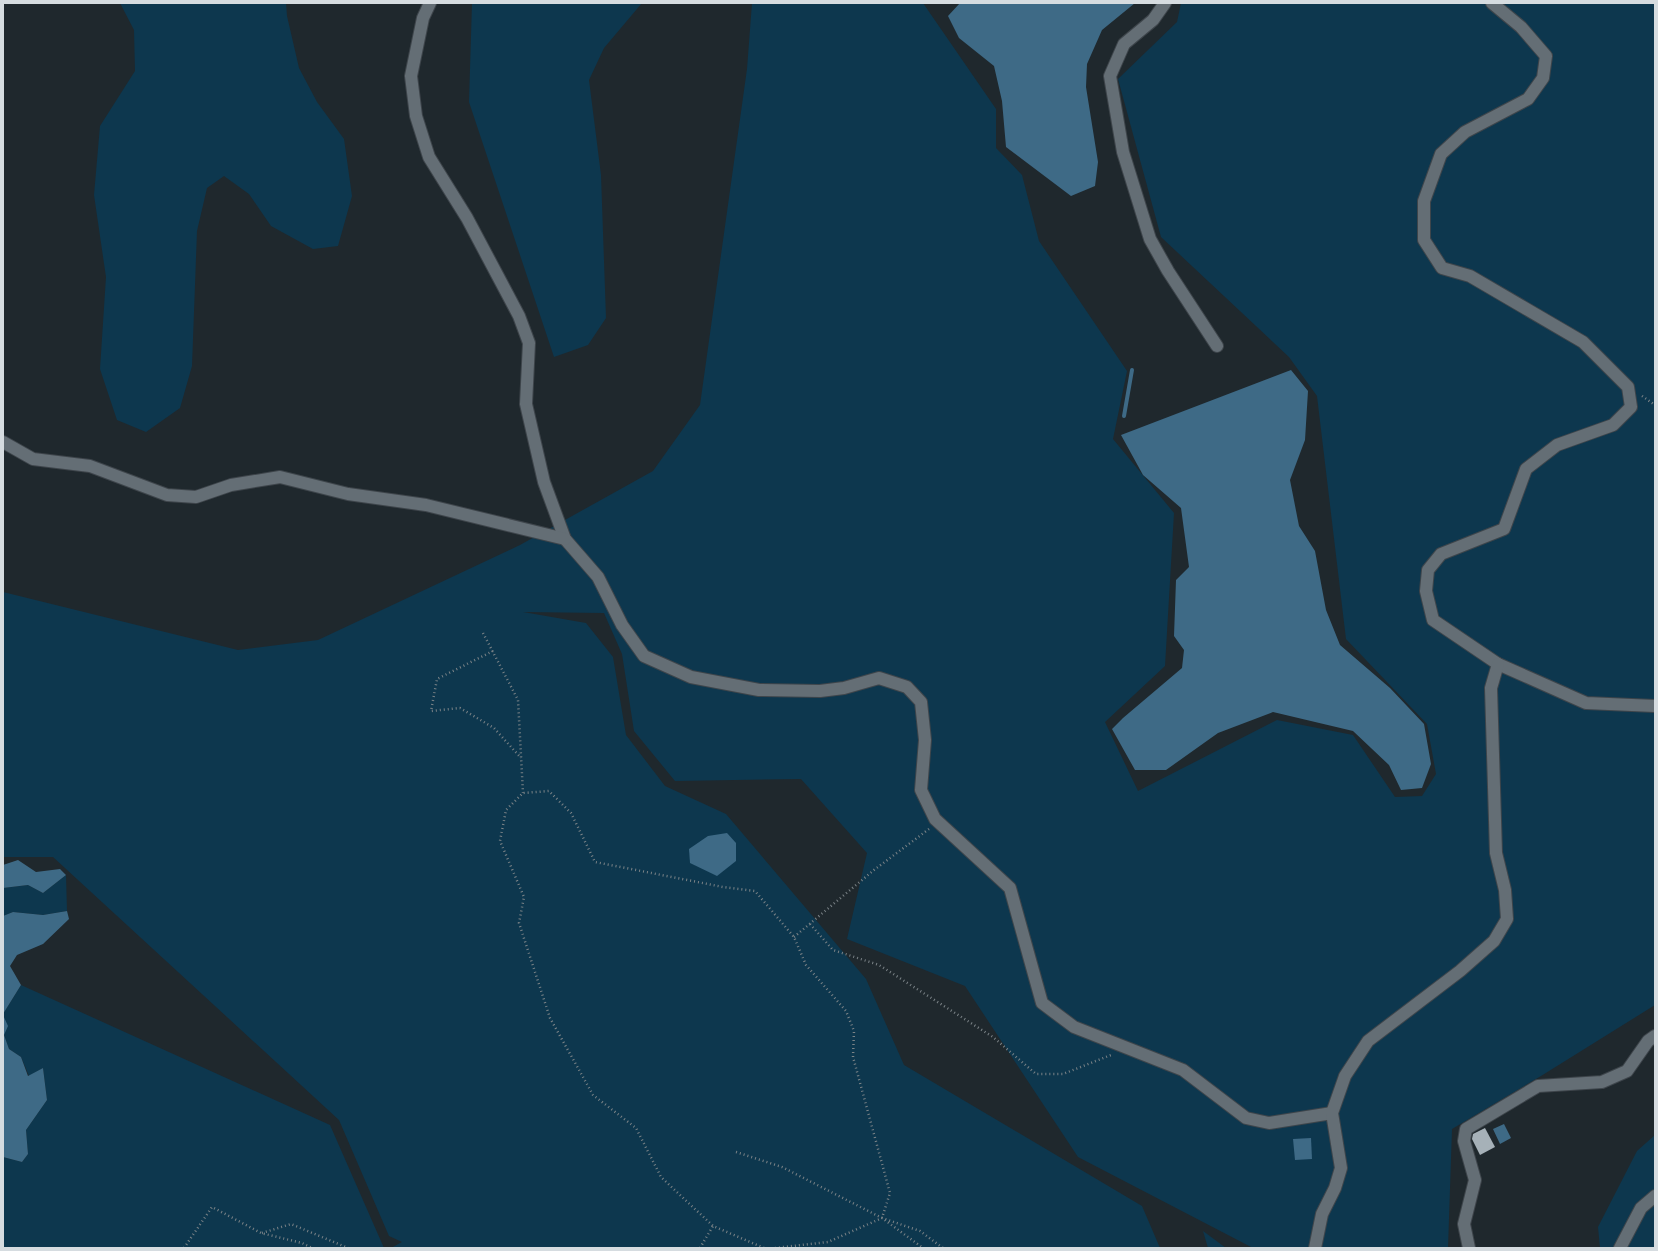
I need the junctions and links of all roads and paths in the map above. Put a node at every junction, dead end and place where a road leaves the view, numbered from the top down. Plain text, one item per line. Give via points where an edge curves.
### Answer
1 (430, 3) edge
2 (1165, 3) edge
3 (1492, 3) edge
4 (1217, 346) dead end
5 (3, 442) edge
6 (565, 539) junction
7 (483, 633) dead end
8 (493, 651) junction
9 (1498, 664) junction
10 (1655, 706) edge
11 (521, 758) junction
12 (523, 793) junction
13 (935, 819) junction
14 (810, 924) junction
15 (794, 937) junction
16 (1655, 1036) edge
17 (1122, 1046) junction
18 (1332, 1113) junction
19 (736, 1152) dead end
20 (1655, 1196) edge
21 (882, 1218) junction
22 (713, 1226) junction
23 (261, 1233) junction
24 (185, 1248) edge
25 (312, 1248) edge
26 (348, 1248) edge
27 (700, 1248) edge
28 (764, 1248) edge
29 (775, 1248) edge
30 (923, 1248) edge
31 (943, 1248) edge
32 (1315, 1248) edge
33 (1469, 1248) edge
34 (1620, 1248) edge

1 - 6 street via 423,18 411,76 416,116 429,157 467,218 530,342 526,404 544,482
2 - 4 street via 1153,20 1124,44 1110,76 1123,152 1150,239
3 - 9 street via 1521,27 1546,56 1543,78 1528,99 1465,132 1441,154 1424,201 1424,240 1442,268 1470,276 1583,342 1628,386 1631,407 1613,425 1557,445 1526,469 1504,529 1441,554 1428,570 1426,591 1434,620
5 - 6 street via 33,459 90,466 167,495 196,497 231,485 280,477 348,494 426,505
6 - 13 street via 598,577 622,625 644,656 690,677 759,690 820,691 844,688 879,678 907,687 921,702 924,740 921,790
7 - 8 path
8 - 11 path via 518,700
8 - 11 path via 437,679 431,711 460,708 494,728
9 - 10 street via 1586,703
9 - 18 street via 1491,688 1496,853 1505,890 1507,919 1494,941 1460,971 1368,1041 1344,1076
11 - 12 path
12 - 15 path via 549,791 571,813 595,862 755,891
12 - 22 path via 506,810 500,841 524,897 519,923 550,1018 593,1095 636,1128 661,1177
13 - 14 path via 928,830 874,870
13 - 17 street via 1010,888 1042,1003 1074,1027
14 - 15 path
14 - 17 path via 833,950 879,965 993,1037 1036,1074 1063,1074 1115,1053
15 - 21 path via 806,965 846,1011 854,1031 853,1057 890,1193
16 - 33 street via 1648,1041 1627,1071 1602,1082 1538,1086 1466,1128 1464,1141 1475,1180 1464,1224
17 - 18 street via 1183,1070 1246,1118 1269,1123
18 - 32 street via 1341,1168 1336,1188 1322,1214
19 - 21 path via 782,1167
20 - 34 street via 1641,1208
21 - 29 path via 828,1242
21 - 30 path
21 - 31 path via 920,1231
22 - 27 path
22 - 28 path
23 - 24 path via 212,1207
23 - 25 path
23 - 26 path via 291,1224

